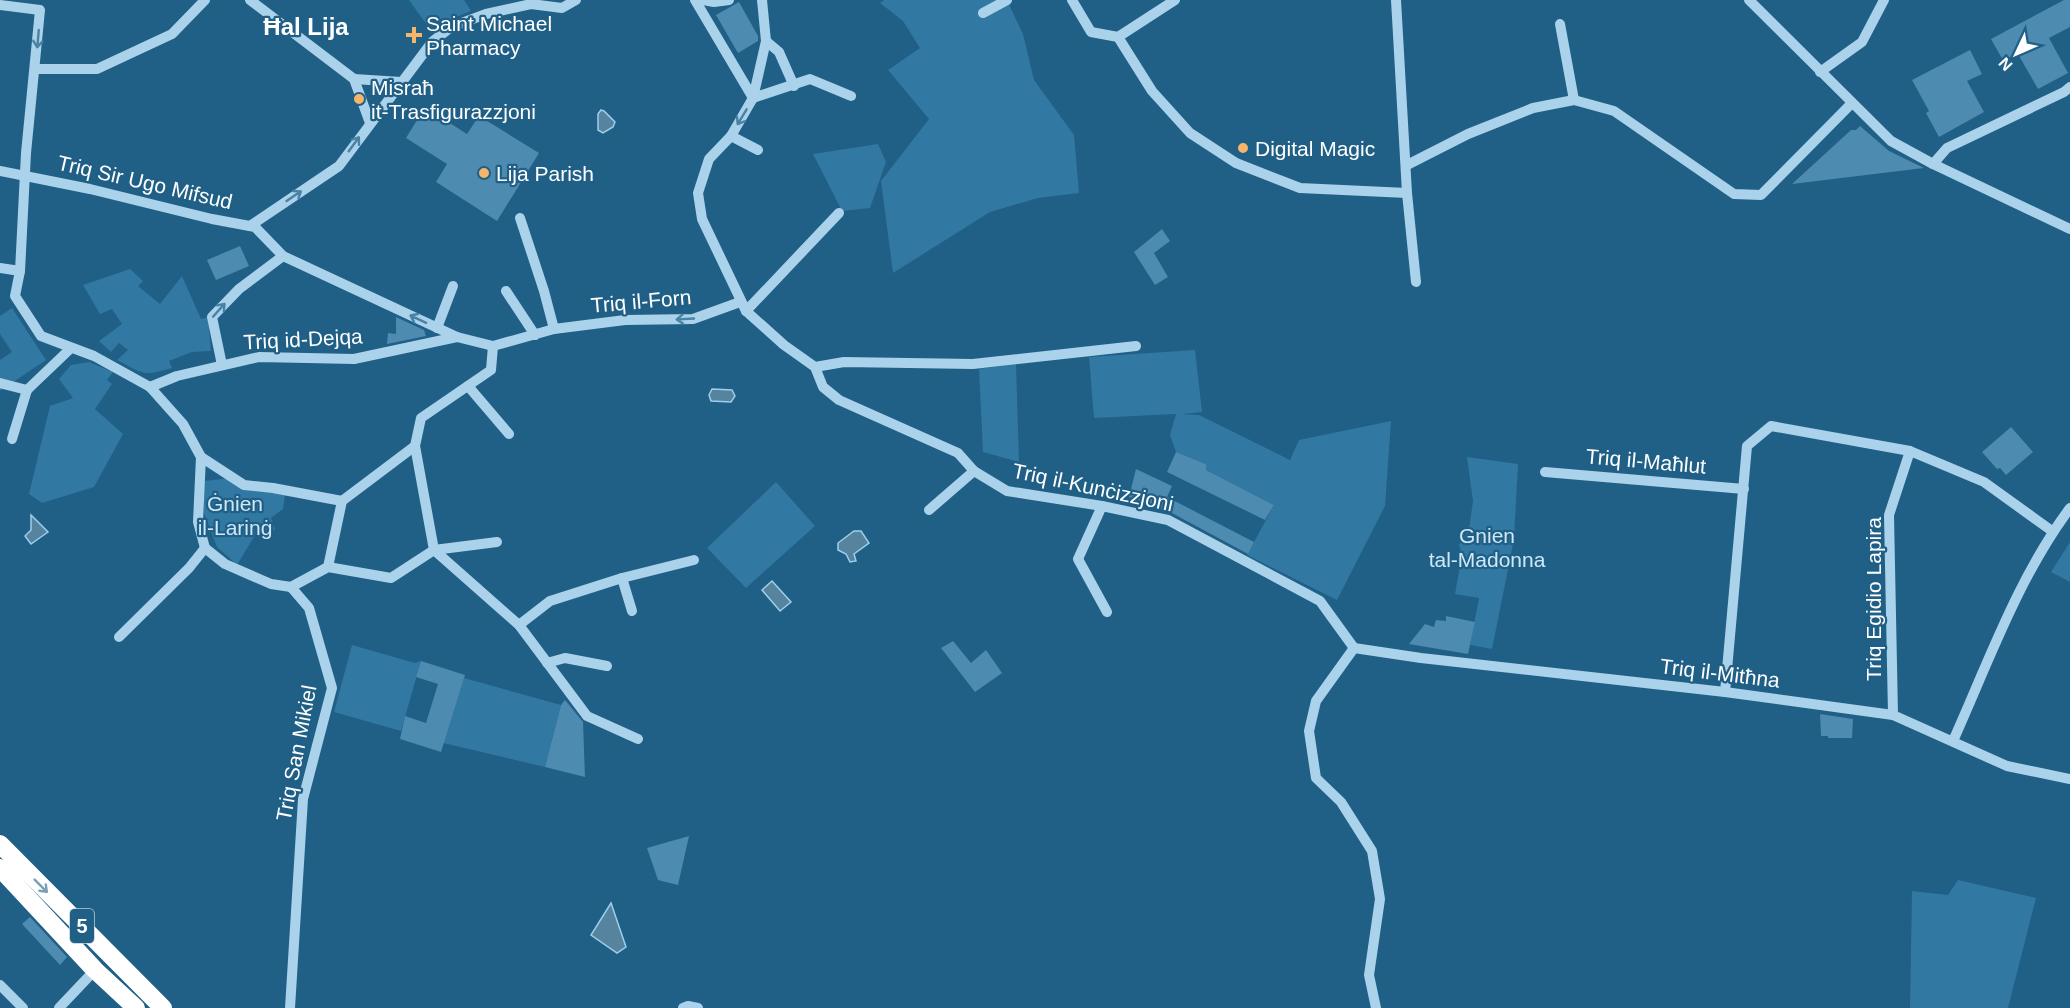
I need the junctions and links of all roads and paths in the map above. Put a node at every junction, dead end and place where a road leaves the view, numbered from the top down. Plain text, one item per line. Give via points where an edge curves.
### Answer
1 (205, 0) edge
2 (250, 0) edge
3 (576, 0) edge
4 (695, 0) edge
5 (704, 0) edge
6 (729, 0) edge
7 (762, 0) edge
8 (1007, 0) edge
9 (1072, 0) edge
10 (1175, 0) edge
11 (1396, 0) edge
12 (1749, 0) edge
13 (1884, 0) edge
14 (530, 2) edge
15 (0, 5) edge
16 (983, 13) dead end
17 (1560, 24) dead end
18 (1118, 37) junction
19 (766, 41) junction
20 (35, 69) junction
21 (1820, 72) junction
22 (354, 80) junction
23 (401, 82) junction
24 (794, 86) junction
25 (2070, 87) edge
26 (851, 96) dead end
27 (753, 98) junction
28 (1574, 100) junction
29 (1852, 103) junction
30 (370, 123) junction
31 (731, 135) junction
32 (758, 150) dead end
33 (1933, 164) junction
34 (1407, 165) junction
35 (0, 171) edge
36 (25, 175) junction
37 (1407, 193) junction
38 (839, 213) dead end
39 (520, 218) dead end
40 (250, 226) junction
41 (2070, 229) edge
42 (284, 256) junction
43 (0, 268) edge
44 (20, 272) junction
45 (1416, 282) dead end
46 (453, 286) dead end
47 (506, 291) dead end
48 (743, 306) junction
49 (437, 328) junction
50 (554, 329) junction
51 (535, 335) junction
52 (457, 337) junction
53 (493, 346) junction
54 (1136, 346) dead end
55 (70, 349) junction
56 (222, 365) junction
57 (815, 367) junction
58 (0, 383) edge
59 (468, 386) junction
60 (150, 387) junction
61 (27, 390) junction
62 (509, 434) dead end
63 (12, 438) dead end
64 (415, 446) junction
65 (1910, 451) junction
66 (201, 457) junction
67 (974, 471) junction
68 (1545, 472) dead end
69 (1744, 489) junction
70 (342, 501) junction
71 (1102, 506) junction
72 (2070, 508) edge
73 (928, 510) dead end
74 (2052, 531) junction
75 (496, 542) dead end
76 (205, 548) junction
77 (434, 550) junction
78 (694, 560) dead end
79 (328, 567) junction
80 (622, 578) junction
81 (291, 587) junction
82 (632, 611) dead end
83 (1107, 612) dead end
84 (519, 625) junction
85 (119, 637) dead end
86 (1354, 648) junction
87 (547, 663) junction
88 (607, 666) dead end
89 (1725, 692) junction
90 (1893, 715) junction
91 (638, 739) dead end
92 (1953, 741) junction
93 (2070, 779) edge
94 (0, 844) edge
95 (0, 868) edge
96 (95, 970) junction
97 (0, 985) edge
98 (23, 1008) edge
99 (59, 1008) edge
100 (136, 1008) edge
101 (163, 1008) edge
102 (290, 1008) edge
103 (683, 1008) edge
104 (698, 1008) edge
105 (1376, 1008) edge

1 - 20 street via 172,34 97,69
2 - 22 street
3 - 14 street, Triq Sir Ugo Mifsud via 562,8
4 - 27 street
5 - 6 street
7 - 19 street
8 - 16 street
9 - 18 street via 1091,32
10 - 18 street
11 - 34 street
12 - 21 street
13 - 21 street via 1862,42
14 - 23 street, Triq Sir Ugo Mifsud via 451,27 432,42
15 -> 20 street via 40,10
17 - 28 street
18 - 37 street via 1152,91 1190,133 1236,163 1300,188
19 - 24 street via 778,52
19 - 27 street
20 - 36 street
21 - 29 street
22 - 23 street
22 - 30 street
23 - 30 street, Triq Sir Ugo Mifsud
24 - 26 street via 810,79
24 - 27 street
25 - 33 street via 1947,148
27 -> 31 street
28 - 29 street via 1614,111 1734,194 1761,195
28 - 34 street via 1522,112
29 - 33 street via 1891,141
40 -> 30 street, Triq Sir Ugo Mifsud via 339,166
31 - 32 street
31 - 48 street via 709,159 698,193 702,219
33 - 41 street
34 - 37 street
35 - 36 street, Triq Sir Ugo Mifsud
36 - 40 street, Triq Sir Ugo Mifsud
36 - 44 street
37 - 45 street
38 - 48 street
39 - 50 street
40 - 42 street, Triq il-Forn
49 -> 42 street, Triq il-Forn
56 -> 42 street via 212,317 239,289
43 - 44 street
44 - 55 street via 15,296 41,336
46 - 49 street
47 - 51 street
48 -> 50 street, Triq il-Forn via 693,319 625,320
48 - 57 street, Triq il-Kunċizzjoni via 784,345
49 - 52 street, Triq il-Forn
50 - 51 street, Triq il-Forn
51 - 53 street, Triq il-Forn
52 - 53 street, Triq il-Forn
52 - 56 street, Triq id-Dejqa via 354,359 259,357
53 - 59 street via 491,370
54 - 57 street via 973,364 844,362
55 - 60 street via 94,356
55 - 61 street
56 - 60 street, Triq id-Dejqa
57 - 67 street, Triq il-Kunċizzjoni via 823,387 839,400 958,453
58 - 61 street
59 - 62 street
59 - 64 street via 421,418
60 - 66 street via 183,424
61 - 63 street
64 - 70 street
64 - 77 street
65 - 69 street via 1771,426 1747,446
65 - 74 street via 1984,482
65 - 90 street, Triq Egidio Lapira via 1889,514
66 - 70 street via 244,484
66 - 76 street via 198,522
67 - 71 street, Triq il-Kunċizzjoni via 1006,491
67 - 73 street
68 - 69 street, Triq il-Maħlut
69 - 89 street
70 - 79 street
71 - 83 street via 1078,559
71 - 86 street, Triq il-Kunċizzjoni via 1168,520 1320,601
72 - 74 street
74 - 92 street via 2019,592
75 - 77 street
76 - 81 street via 225,564 271,584
76 - 85 street
77 - 79 street via 391,578
77 - 84 street
78 - 80 street
79 - 81 street
80 - 82 street
80 - 84 street via 550,601
81 - 102 street, Triq San Mikiel via 309,608 332,688 303,799
84 - 87 street
86 - 89 street, Triq il-Mitħna
86 - 105 street via 1316,701 1309,731 1316,778 1341,802 1372,851 1380,899 1370,975
87 - 88 street via 565,658
87 - 91 street via 587,716
89 - 90 street, Triq il-Mitħna
90 - 92 street, Triq il-Mitħna
92 - 93 street, Triq il-Mitħna via 2007,766
94 -> 101 highway, 5
95 - 96 highway, 5
96 - 99 street
96 - 100 highway, 5
97 - 98 street
103 - 104 street

